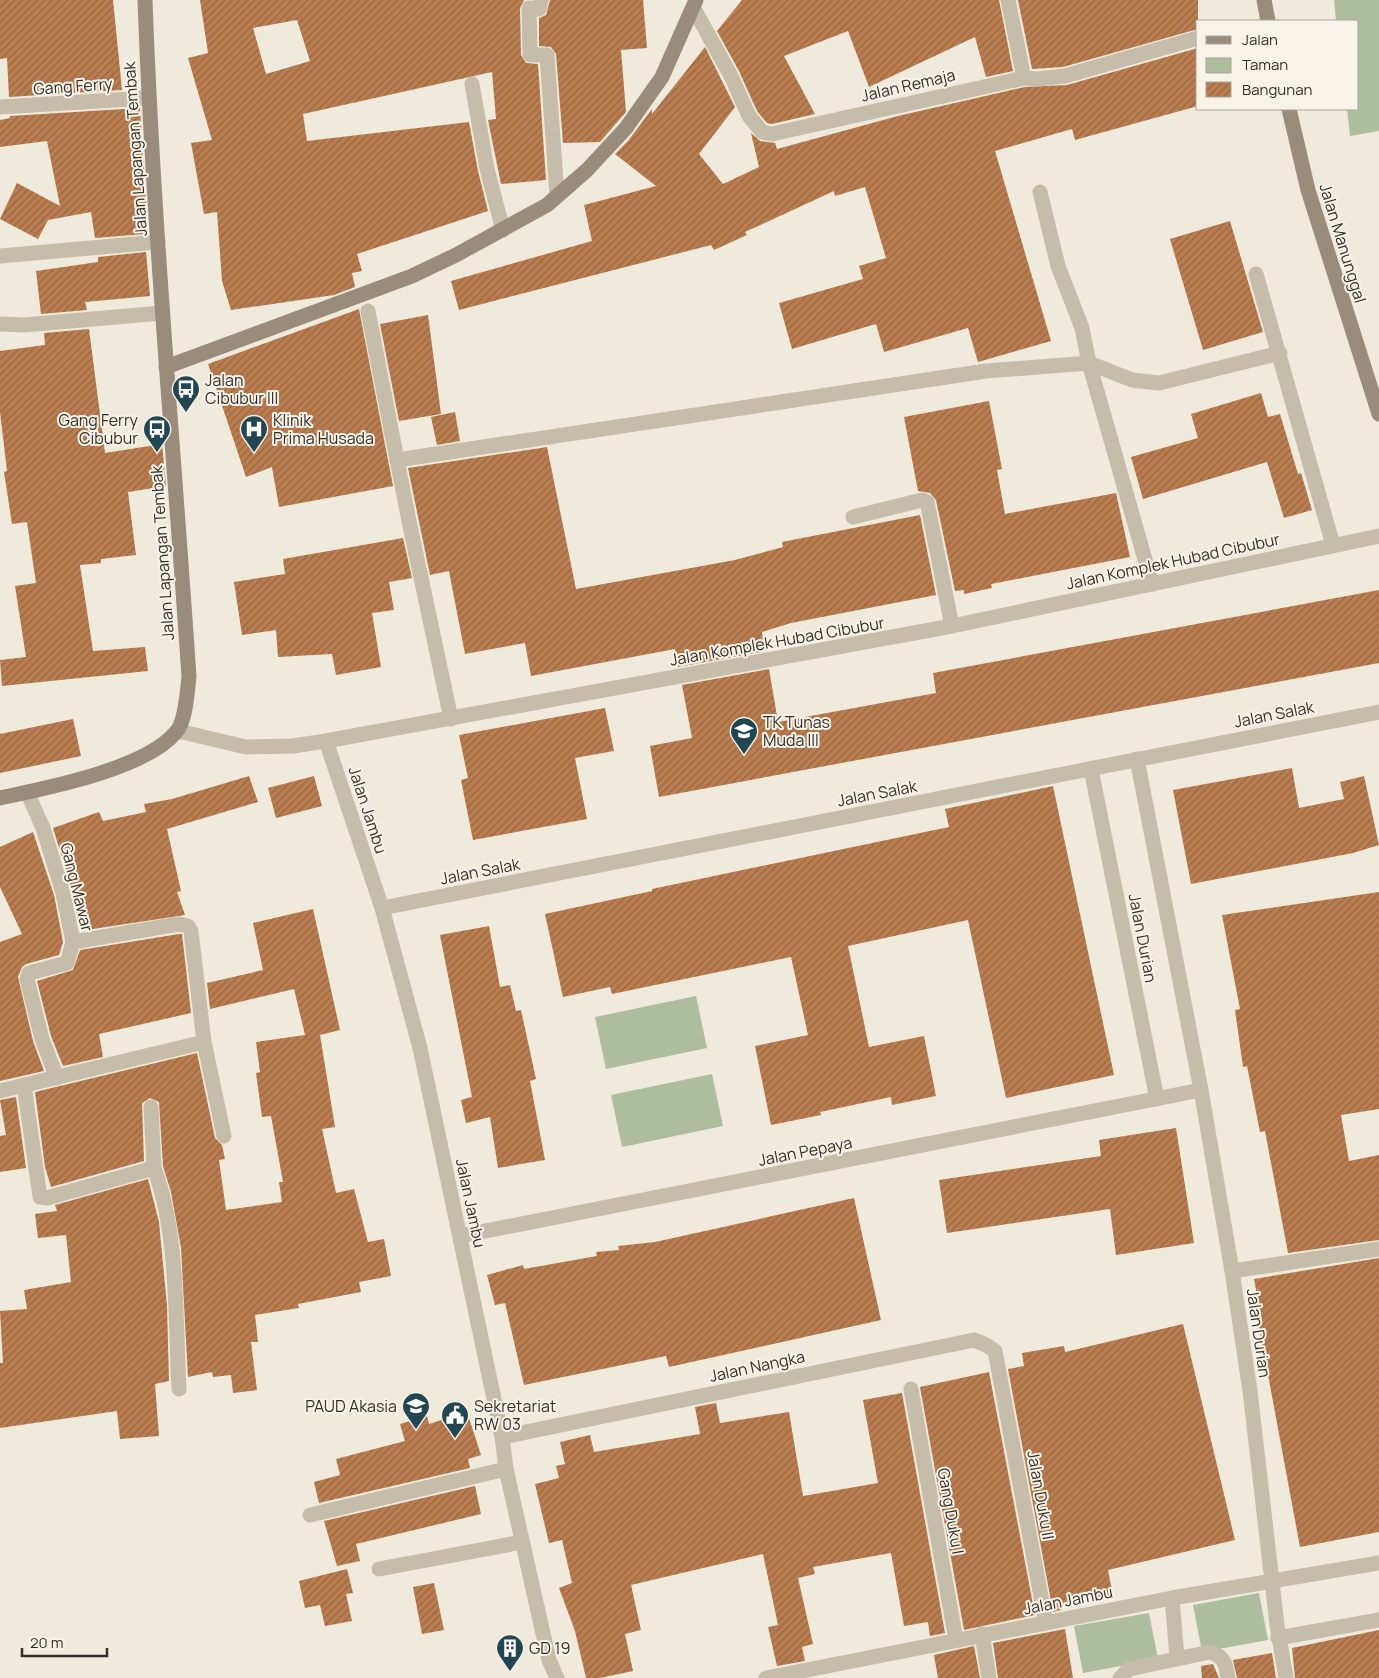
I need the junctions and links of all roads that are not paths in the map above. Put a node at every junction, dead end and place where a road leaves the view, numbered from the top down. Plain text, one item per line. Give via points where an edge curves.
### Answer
1 (145, 0) edge
2 (541, 0) edge
3 (1008, 0) edge
4 (1264, 0) edge
5 (695, 4) edge
6 (1264, 20) edge
7 (1196, 39) edge
8 (1024, 78) junction
9 (472, 84) dead end
10 (148, 98) junction
11 (0, 107) edge
12 (1289, 110) edge
13 (1040, 192) dead end
14 (557, 195) junction
15 (503, 230) junction
16 (158, 242) junction
17 (0, 256) edge
18 (1256, 274) dead end
19 (368, 310) dead end
20 (162, 313) junction
21 (0, 324) edge
22 (1280, 353) junction
23 (1089, 362) junction
24 (166, 367) junction
25 (1379, 414) edge
26 (397, 460) junction
27 (853, 517) dead end
28 (1379, 536) edge
29 (1333, 545) junction
30 (1152, 584) junction
31 (952, 626) junction
32 (1379, 712) edge
33 (451, 719) junction
34 (178, 731) junction
35 (326, 741) junction
36 (1137, 759) junction
37 (1091, 769) junction
38 (27, 792) junction
39 (0, 798) edge
40 (382, 908) junction
41 (73, 942) junction
42 (204, 1042) junction
43 (58, 1078) junction
44 (24, 1085) junction
45 (1202, 1090) junction
46 (0, 1091) edge
47 (1157, 1099) junction
48 (151, 1107) dead end
49 (224, 1136) dead end
50 (154, 1168) junction
51 (460, 1236) junction
52 (1379, 1249) edge
53 (1232, 1271) junction
54 (1000, 1374) joint
55 (179, 1389) dead end
56 (911, 1389) dead end
57 (502, 1437) junction
58 (506, 1469) junction
59 (310, 1515) dead end
60 (522, 1542) junction
61 (1379, 1564) edge
62 (380, 1569) dead end
63 (1272, 1582) junction
64 (1172, 1598) junction
65 (1379, 1620) edge
66 (1046, 1623) junction
67 (982, 1634) junction
68 (1278, 1638) junction
69 (956, 1640) junction
70 (1177, 1658) junction
71 (820, 1673) edge
72 (557, 1678) edge
73 (766, 1678) edge
74 (990, 1678) edge
75 (1120, 1678) edge
76 (1228, 1678) edge
77 (1286, 1678) edge

1 - 10 street, Jalan Lapangan Tembak
2 - 14 street via 539,9 530,8 530,55 547,55
3 - 8 street
4 - 6 street
5 - 8 street, Jalan Remaja via 749,116 762,132 772,134
5 - 14 street via 662,77 626,128 587,170
7 - 8 street, Jalan Remaja via 1065,76
9 - 15 street via 487,168
10 - 11 street, Gang Ferry
10 - 16 street, Jalan Lapangan Tembak
12 - 25 street, Jalan Manunggal via 1308,190
13 - 23 street via 1058,266 1082,328
14 - 15 street via 547,205
15 - 24 street via 412,276
16 - 17 street
16 - 20 street, Jalan Lapangan Tembak
18 - 22 street
19 - 26 street
20 - 21 street via 24,325
20 - 24 street, Jalan Lapangan Tembak
22 - 23 street via 1159,383 1132,380
22 - 29 street
23 - 26 street via 986,371
23 - 30 street
24 - 34 street, Jalan Lapangan Tembak via 189,677
26 - 33 street
27 - 31 street via 920,500 927,502
28 - 29 street, Jalan Komplek Hubad Cibubur
29 - 30 street, Jalan Komplek Hubad Cibubur
30 - 31 street, Jalan Komplek Hubad Cibubur
31 - 33 street, Jalan Komplek Hubad Cibubur
32 - 36 street, Jalan Salak
33 - 35 street, Jalan Komplek Hubad Cibubur
34 - 35 street, Jalan Komplek Hubad Cibubur via 246,747 293,746
34 - 38 street via 160,747 135,760
35 - 40 street, Jalan Jambu
36 - 37 street, Jalan Salak
36 - 45 street, Jalan Durian
37 - 40 street, Jalan Salak
37 - 47 street, Jalan Durian
38 - 39 street
38 - 41 street, Gang Mawar via 56,868
40 - 51 street, Jalan Jambu via 420,1048
41 - 42 street via 179,924 188,926
41 - 43 street, Gang Mawar via 67,963 29,973 27,979 42,1039
42 - 43 street
42 - 49 street
43 - 44 street
44 - 46 street
44 - 50 street via 40,1197 47,1198
45 - 47 street
45 - 53 street, Jalan Durian
47 - 51 street, Jalan Pepaya
48 - 50 street
50 - 55 street via 165,1196 174,1275
51 - 57 street, Jalan Jambu
52 - 53 street
53 - 63 street, Jalan Durian via 1250,1391
54 - 57 street, Jalan Nangka via 995,1351 974,1340 958,1342
54 - 66 street, Jalan Duku II
56 - 69 street, Gang Duku I
57 - 58 street, Jalan Jambu
58 - 59 street
58 - 60 street, Jalan Jambu
60 - 62 street
60 - 72 street, Jalan Jambu via 549,1660
61 - 63 street, Jalan Jambu
63 - 64 street, Jalan Jambu
63 - 68 street, Jalan Durian
64 - 66 street, Jalan Jambu
64 - 70 street
65 - 68 street
66 - 67 street, Jalan Jambu
67 - 69 street, Jalan Jambu
67 - 74 street
68 - 77 street, Jalan Durian
69 - 71 street, Jalan Jambu
70 - 75 street via 1129,1669
70 - 76 street via 1210,1652 1219,1655 1224,1660
71 - 73 street, Jalan Jambu

